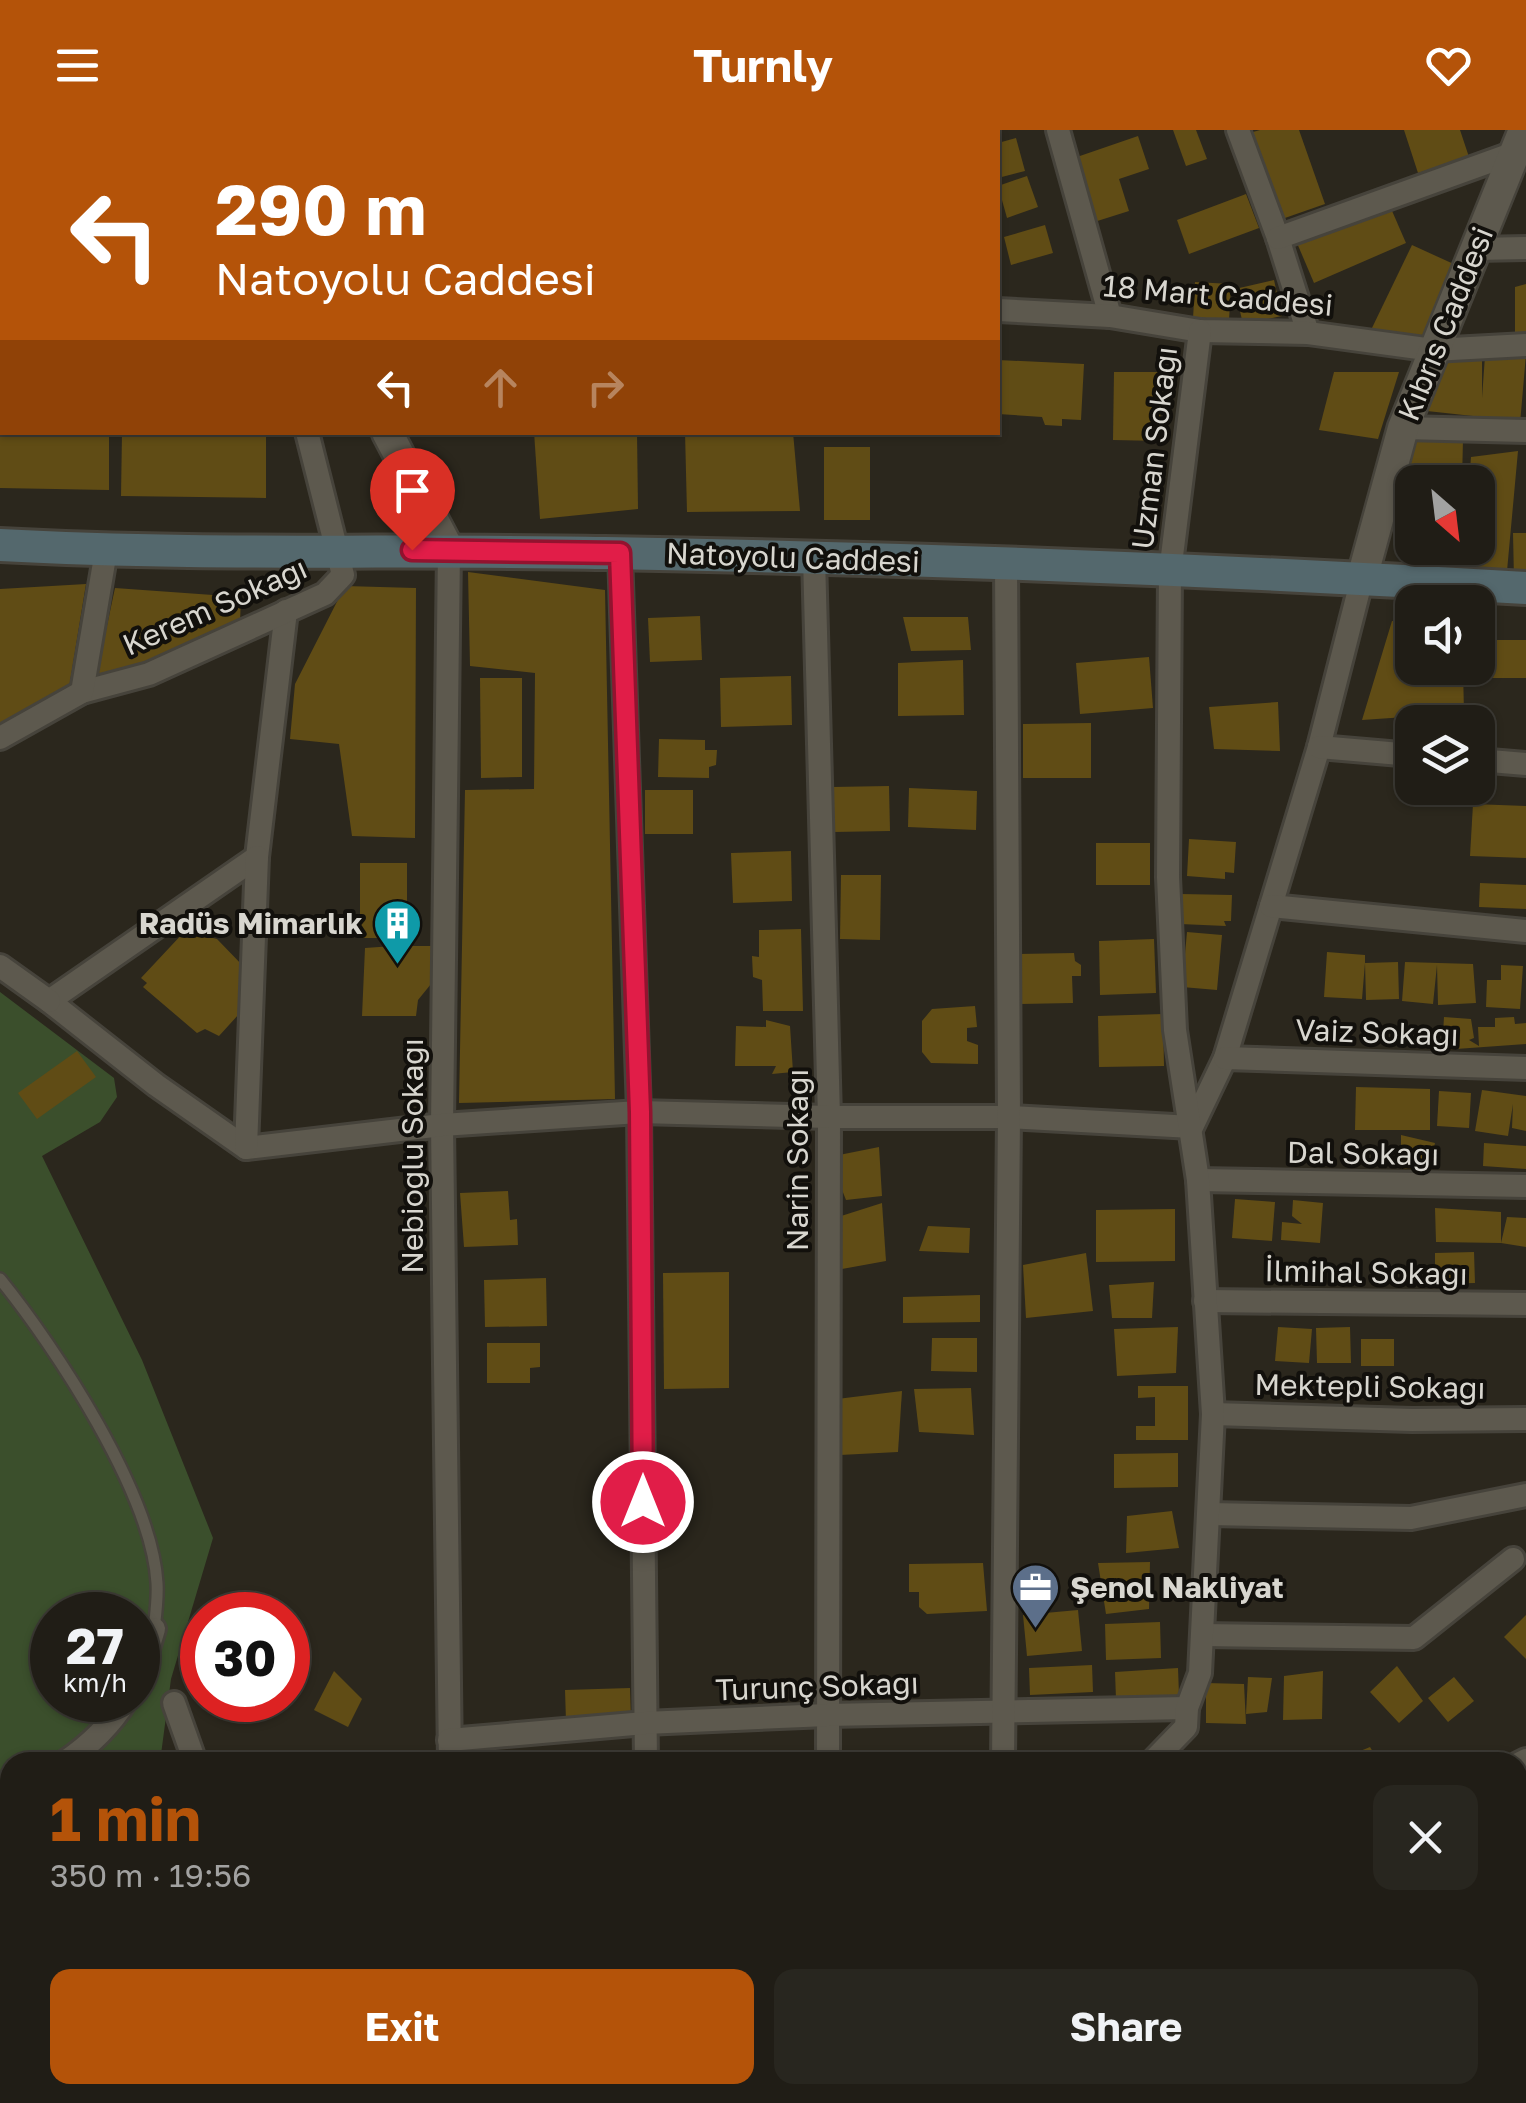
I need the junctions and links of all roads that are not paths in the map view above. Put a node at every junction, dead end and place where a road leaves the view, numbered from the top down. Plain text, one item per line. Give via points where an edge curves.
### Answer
1 (1058, 130) edge
2 (1238, 130) edge
3 (1519, 142) edge
4 (1278, 238) junction
5 (1526, 248) edge
6 (1475, 249) junction
7 (1000, 310) edge
8 (1110, 316) junction
9 (1200, 331) junction
10 (1308, 333) junction
11 (1526, 346) edge
12 (1433, 350) junction
13 (1404, 428) junction
14 (1526, 431) edge
15 (308, 435) edge
16 (389, 435) edge
17 (0, 545) edge
18 (106, 550) junction
19 (338, 550) junction
20 (449, 550) junction
21 (620, 553) junction
22 (814, 557) junction
23 (1006, 564) junction
24 (1170, 572) junction
25 (1362, 578) junction
26 (1526, 588) edge
27 (286, 611) junction
28 (82, 692) junction
29 (0, 738) edge
30 (1319, 747) junction
31 (1395, 754) edge
32 (1495, 761) edge
33 (1526, 764) edge
34 (258, 857) junction
35 (1271, 906) junction
36 (1526, 930) edge
37 (0, 966) edge
38 (49, 1000) junction
39 (1225, 1058) junction
40 (1526, 1068) edge
41 (640, 1112) junction
42 (1009, 1117) junction
43 (830, 1118) junction
44 (442, 1124) junction
45 (1192, 1127) junction
46 (246, 1148) junction
47 (1198, 1180) junction
48 (1526, 1186) edge
49 (0, 1279) edge
50 (1205, 1301) junction
51 (1526, 1304) edge
52 (1213, 1414) junction
53 (1526, 1419) edge
54 (1526, 1495) edge
55 (1210, 1514) junction
56 (1513, 1559) dead end
57 (157, 1592) edge
58 (1202, 1635) junction
59 (174, 1702) dead end
60 (1187, 1708) junction
61 (1005, 1712) junction
62 (828, 1715) junction
63 (111, 1722) edge
64 (645, 1724) junction
65 (449, 1751) edge
66 (79, 1752) edge
67 (192, 1752) edge
68 (646, 1752) edge
69 (828, 1752) edge
70 (1003, 1752) edge
71 (1162, 1752) edge

1 - 8 street
2 - 4 street
3 - 4 street
3 - 6 street, Kıbrıs Caddesi
4 - 10 street
5 - 6 street
6 - 12 street, Kıbrıs Caddesi
7 - 8 street, 18 Mart Caddesi
8 - 9 street, 18 Mart Caddesi
9 - 10 street, 18 Mart Caddesi
9 - 24 street, Uzman Sokağı
10 - 12 street, 18 Mart Caddesi
11 - 12 street, 18 Mart Caddesi
12 - 13 street, Kıbrıs Caddesi
13 - 14 street
13 - 25 street, Kıbrıs Caddesi
15 - 19 street
16 - 20 street
17 - 18 main road, Natoyolu Caddesi
18 - 19 main road, Natoyolu Caddesi
18 - 28 street, Kerem Sokağı
19 - 20 main road, Natoyolu Caddesi
19 - 27 street, Kerem Sokağı via 343,575 324,594
20 - 21 main road, Natoyolu Caddesi
20 - 44 street, Nebioğlu Sokağı
21 - 22 main road, Natoyolu Caddesi
21 - 41 street
22 - 23 main road, Natoyolu Caddesi
22 - 43 street, Narin Sokağı
23 - 24 main road, Natoyolu Caddesi
23 - 42 street
24 - 25 main road, Natoyolu Caddesi
24 - 45 street, Uzman Sokağı via 1168,896 1174,1030
25 - 26 main road, Natoyolu Caddesi
25 - 30 street
27 - 28 street, Kerem Sokağı via 149,674
27 - 34 street
28 - 29 street, Kerem Sokağı
30 - 31 street
30 - 35 street
32 - 33 street
34 - 38 street
34 - 46 street
35 - 36 street
35 - 39 street
37 - 38 street
38 - 46 street
39 - 40 street, Vaiz Sokağı
39 - 45 street
41 - 43 street
41 - 44 street
41 - 64 street
42 - 43 street
42 - 45 street
42 - 61 street
43 - 62 street, Narin Sokağı
44 - 46 street
44 - 65 street, Nebioğlu Sokağı
45 - 47 street, Uzman Sokağı
47 - 48 street, Dal Sokağı
47 - 50 street, Uzman Sokağı
49 - 57 lane via 60,1363 135,1499
50 - 51 street, İlmihal Sokağı
50 - 52 street, Uzman Sokağı
52 - 53 street, Mektepli Sokağı
52 - 55 street, Uzman Sokağı
54 - 55 street via 1411,1518
55 - 58 street, Uzman Sokağı
56 - 58 street via 1414,1638
58 - 60 street, Uzman Sokağı via 1200,1673
59 - 67 street
60 - 61 street, Turunç Sokağı
60 - 71 street, Uzman Sokağı via 1186,1727
61 - 62 street, Turunç Sokağı
61 - 70 street
62 - 64 street, Turunç Sokağı
62 - 69 street, Narin Sokağı
63 - 66 street
64 - 65 street, Turunç Sokağı
64 - 68 street

